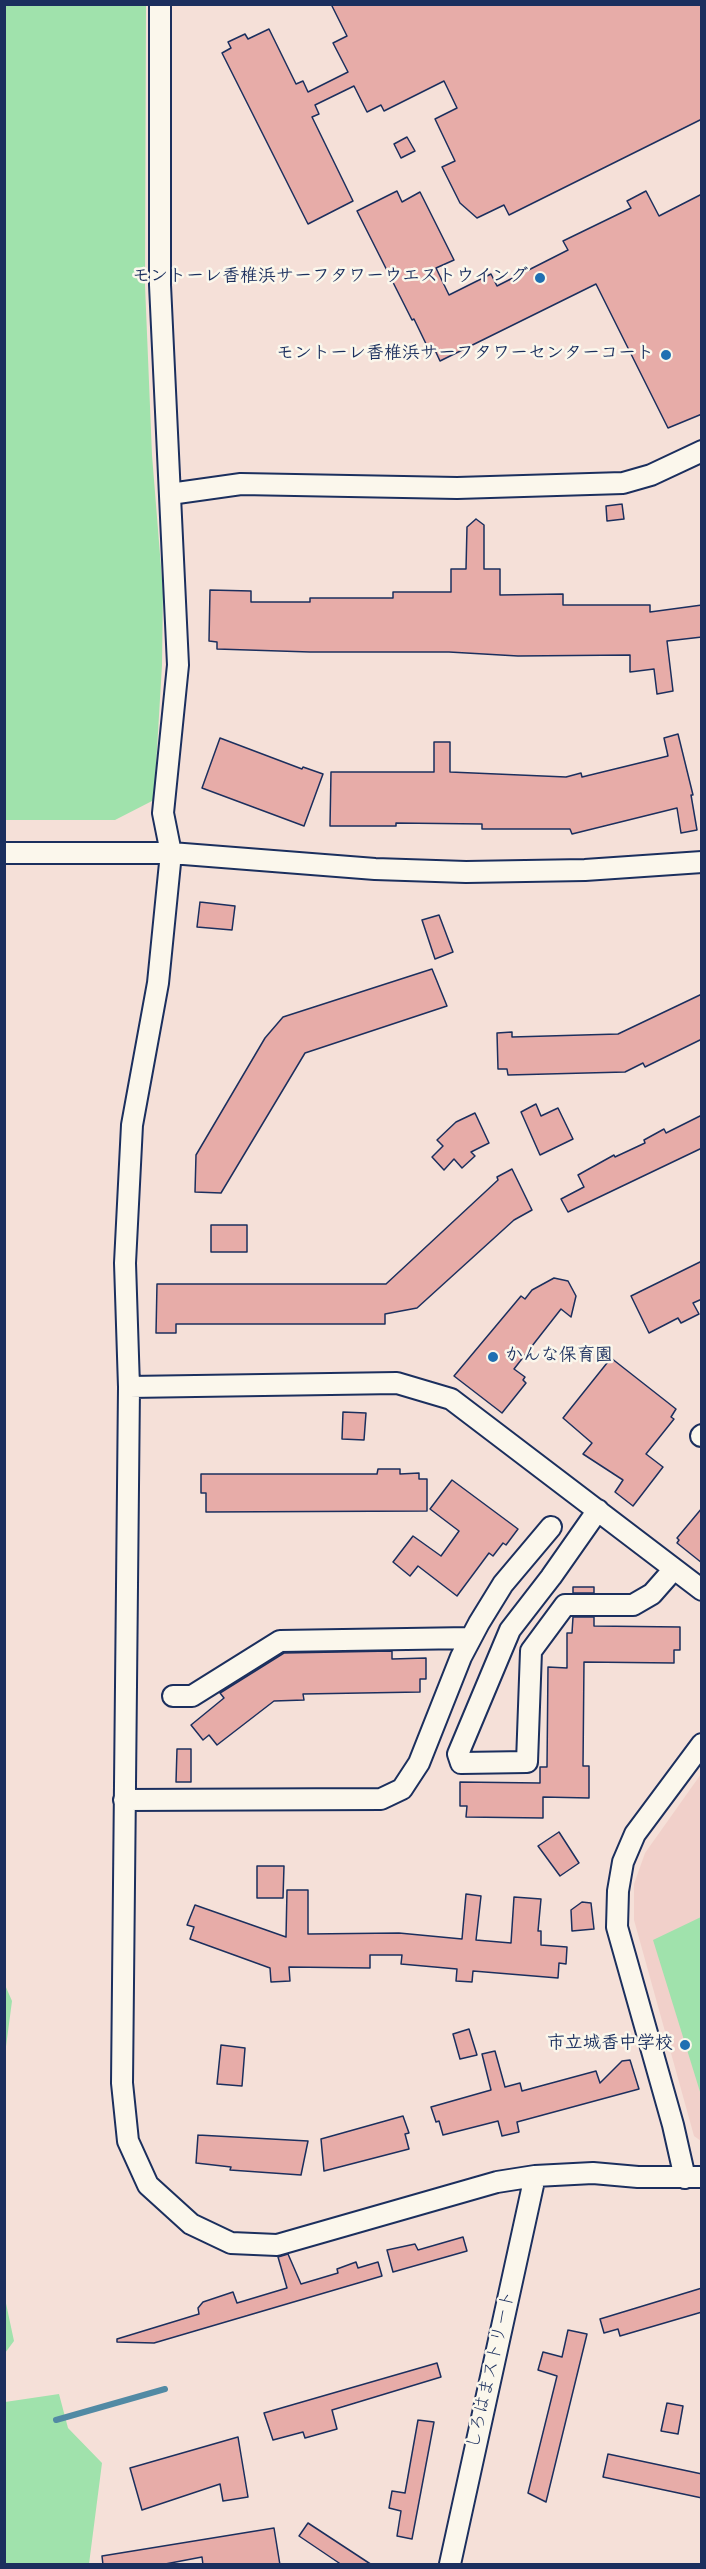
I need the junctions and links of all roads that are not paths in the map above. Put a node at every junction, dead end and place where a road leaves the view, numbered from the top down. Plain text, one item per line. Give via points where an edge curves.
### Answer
1 (160, 4) edge
2 (702, 451) edge
3 (170, 494) junction
4 (4, 853) edge
5 (171, 854) junction
6 (702, 862) edge
7 (129, 1387) junction
8 (598, 1510) junction
9 (551, 1527) dead end
10 (674, 1569) junction
11 (702, 1590) edge
12 (471, 1638) junction
13 (173, 1696) dead end
14 (702, 1744) edge
15 (124, 1800) junction
16 (535, 2176) junction
17 (693, 2177) edge
18 (450, 2565) edge

1 - 3 street via 160,285
2 - 3 street via 651,475 623,483 457,488 241,484
3 - 5 street via 178,665 163,813
4 - 5 street
5 - 6 street via 466,872 585,870
5 - 7 street via 158,983 132,1125 125,1263
7 - 8 street via 397,1383 451,1399
7 - 15 street
8 - 10 street
8 - 10 street via 510,1630 458,1754 461,1763 527,1761 531,1651 565,1605 633,1605 652,1594
9 - 12 street via 504,1584
10 - 11 street
12 - 13 street via 280,1641 192,1696
12 - 15 street via 419,1763 402,1789 381,1799
14 - 17 street via 635,1834 623,1862 617,1927 673,2125
15 - 16 street via 122,2083 128,2141 148,2185 191,2224 231,2242 277,2245 497,2182
16 - 17 street via 593,2173
16 - 18 street, しろはまストリート

